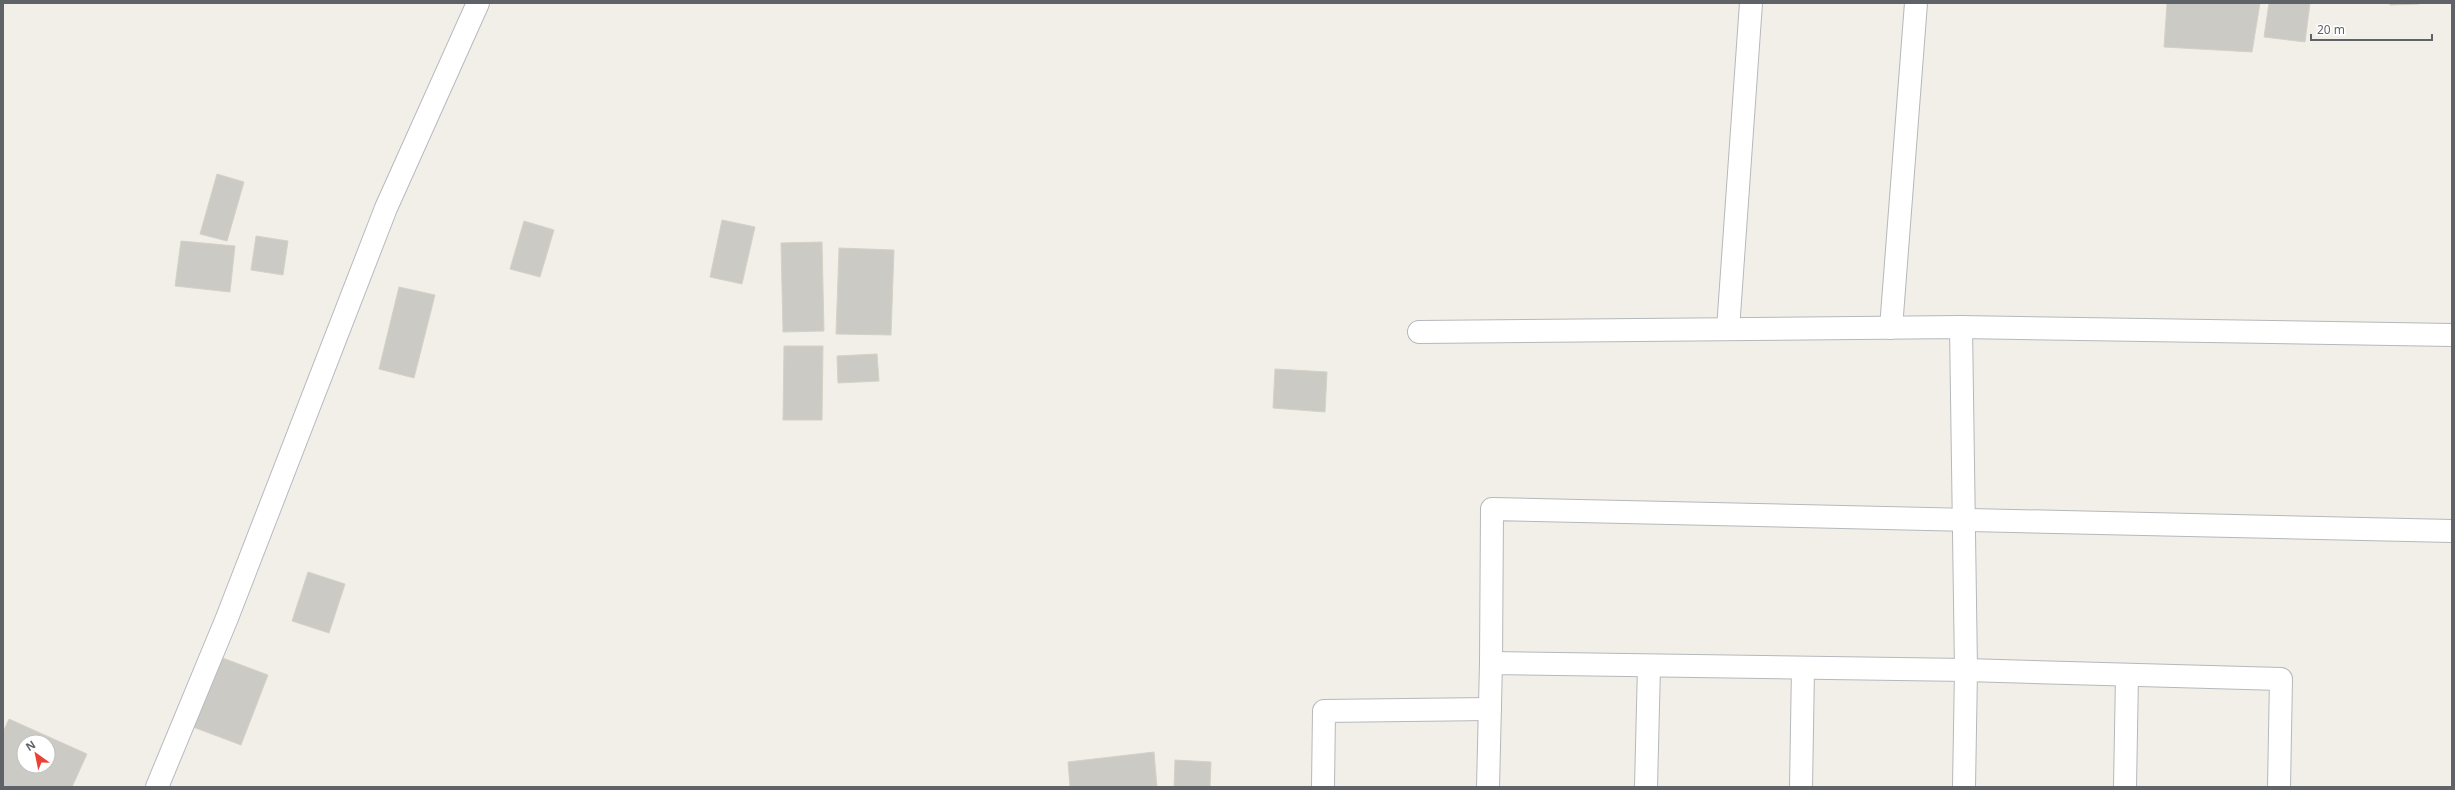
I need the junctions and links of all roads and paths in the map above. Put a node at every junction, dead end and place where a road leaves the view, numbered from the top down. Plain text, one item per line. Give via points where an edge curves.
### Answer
1 (478, 3) edge
2 (1751, 3) edge
3 (1916, 3) edge
4 (1961, 327) junction
5 (1891, 328) junction
6 (1728, 329) junction
7 (1419, 332) dead end
8 (2452, 335) edge
9 (1964, 520) junction
10 (2452, 531) edge
11 (1491, 663) junction
12 (1649, 666) junction
13 (1803, 668) junction
14 (1966, 670) junction
15 (2127, 676) junction
16 (1490, 709) junction
17 (157, 787) edge
18 (1323, 787) edge
19 (1488, 787) edge
20 (1646, 787) edge
21 (1801, 787) edge
22 (1964, 787) edge
23 (2125, 787) edge
24 (2279, 787) edge

1 - 17 street via 386,208 227,618
2 - 6 street
3 - 5 street
4 - 5 street
4 - 8 street
4 - 9 street
5 - 6 street
6 - 7 street
9 - 10 street
9 - 11 street via 1492,509
9 - 14 street
11 - 12 street
11 - 16 street
12 - 13 street
12 - 20 street
13 - 14 street
13 - 21 street
14 - 15 street
14 - 22 street
15 - 23 street
15 - 24 street via 2281,679
16 - 18 street via 1324,711
16 - 19 street

